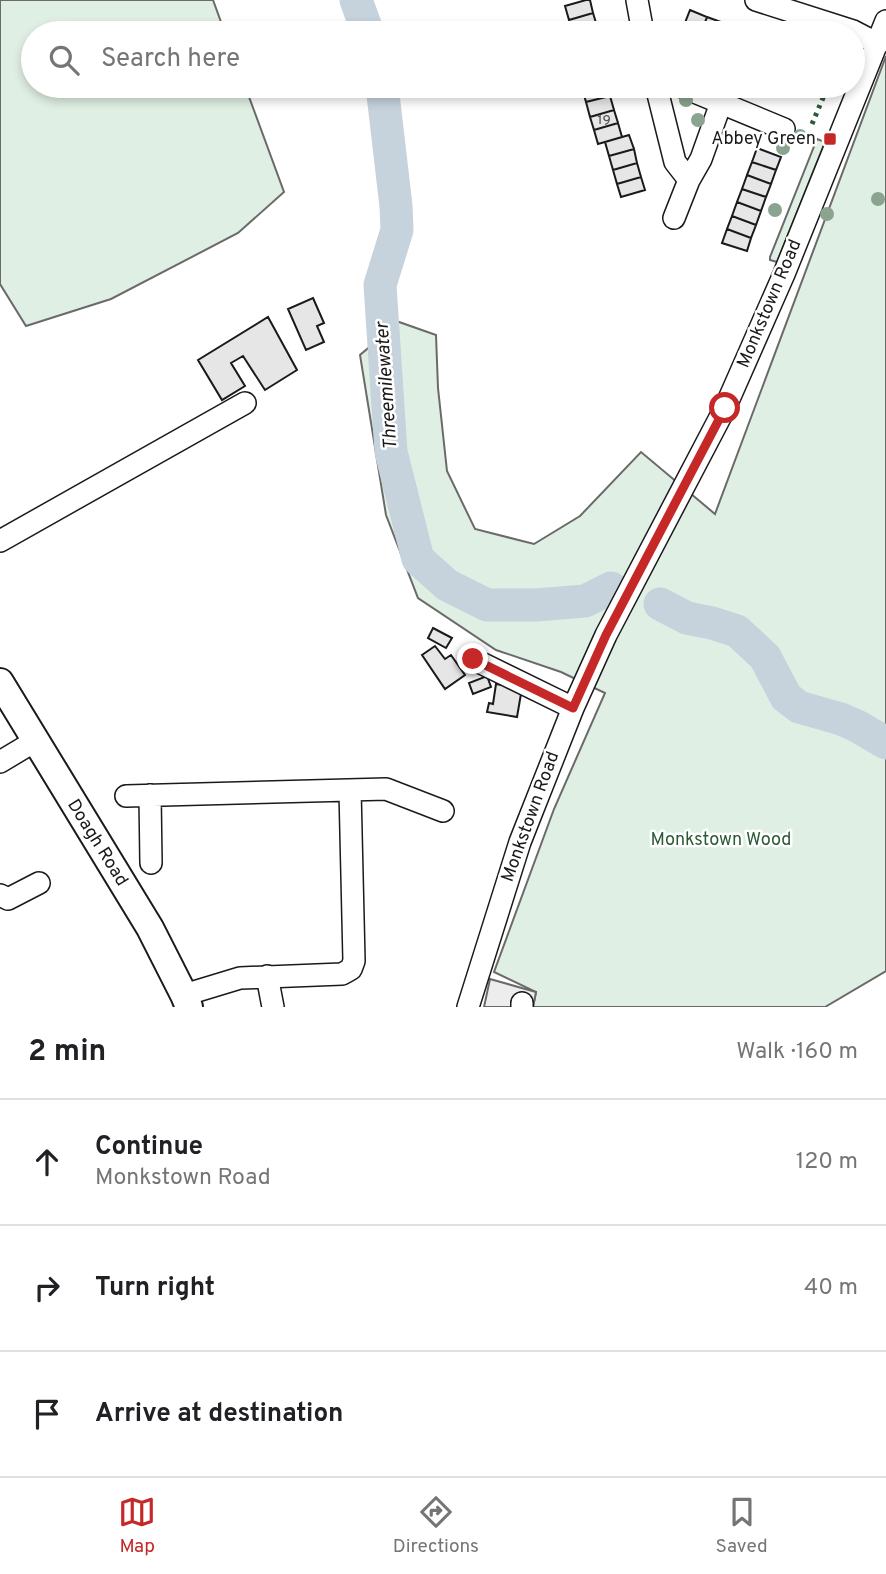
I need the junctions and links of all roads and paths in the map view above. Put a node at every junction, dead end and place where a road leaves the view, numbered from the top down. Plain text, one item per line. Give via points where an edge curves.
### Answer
1 (637, 0) edge
2 (756, 0) edge
3 (641, 21) edge
4 (820, 21) edge
5 (886, 21) edge
6 (865, 38) edge
7 (878, 44) junction
8 (865, 76) edge
9 (659, 98) edge
10 (710, 98) edge
11 (856, 98) edge
12 (722, 103) junction
13 (784, 129) dead end
14 (689, 180) junction
15 (674, 218) dead end
16 (245, 403) dead end
17 (0, 541) edge
18 (473, 659) dead end
19 (0, 682) edge
20 (573, 708) junction
21 (35, 741) junction
22 (0, 762) edge
23 (350, 790) junction
24 (150, 795) junction
25 (125, 796) dead end
26 (443, 810) dead end
27 (151, 863) dead end
28 (39, 883) dead end
29 (0, 895) edge
30 (267, 976) junction
31 (187, 1001) edge
32 (273, 1007) edge
33 (468, 1007) edge

1 - 3 street
2 - 4 street
5 - 7 street, Monkstown Road
6 - 7 street
7 - 8 street, Monkstown Road
9 - 14 street via 675,162
10 - 12 street
11 - 20 street, Monkstown Road via 725,408 606,635
12 - 13 street
12 - 14 street
14 - 15 street
16 - 17 street
18 - 20 street
19 - 21 main road, Doagh Road
20 - 33 street, Monkstown Road via 520,842
21 - 22 street
21 - 31 main road, Doagh Road via 150,928
23 - 24 street
23 - 26 street via 386,789
23 - 30 street via 351,969 342,974
24 - 25 street
24 - 27 street
28 - 29 street via 8,899
30 - 31 street via 240,978
30 - 32 street

